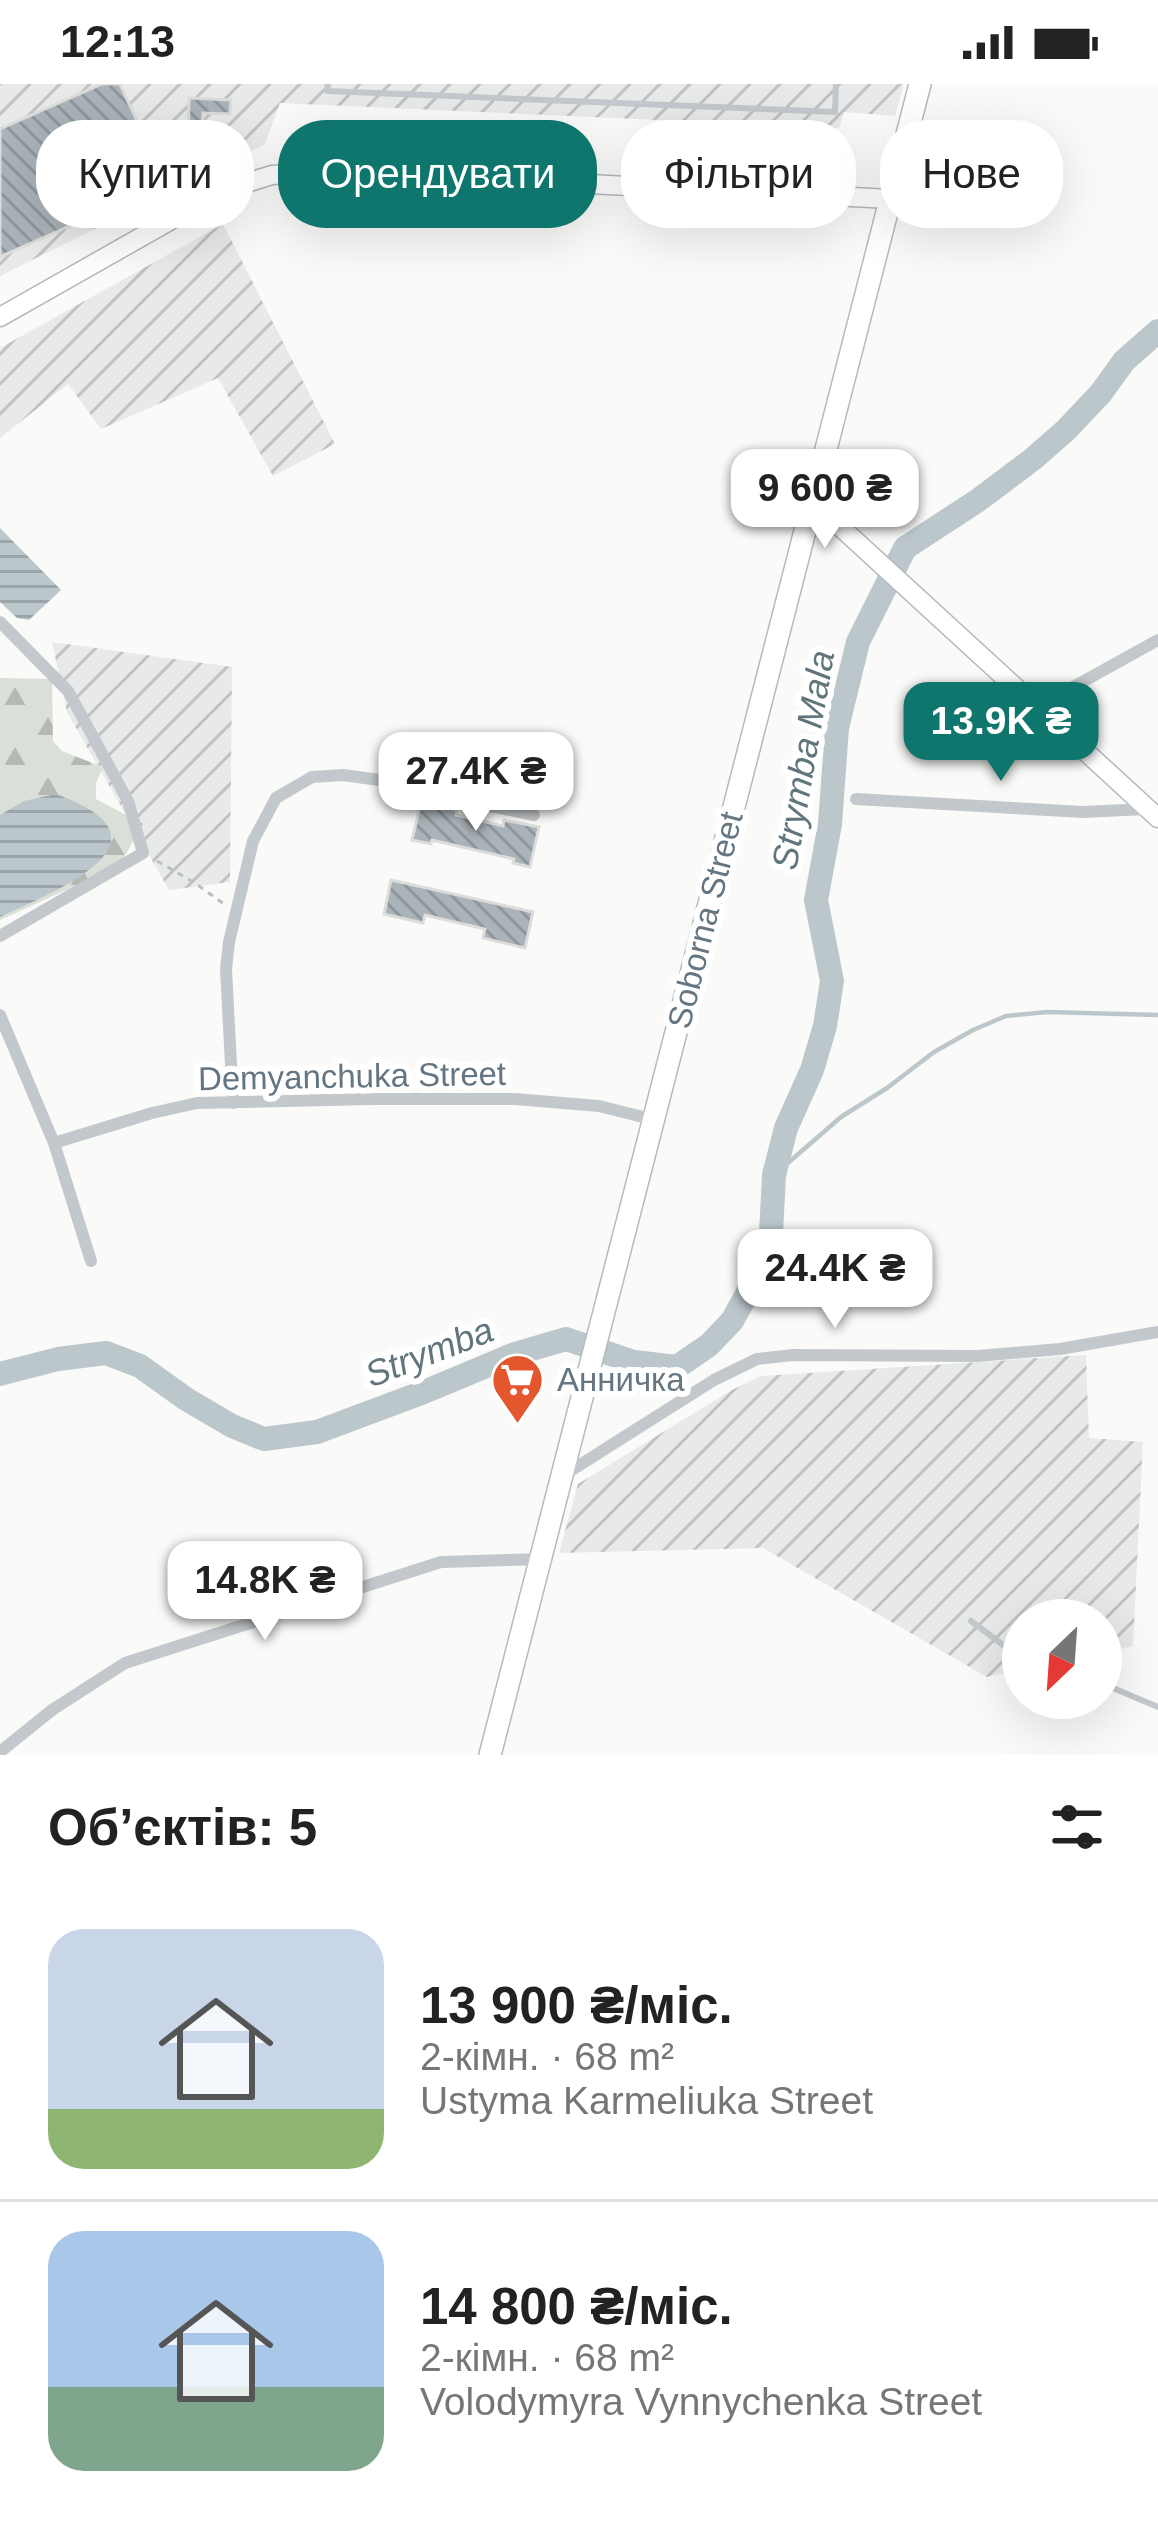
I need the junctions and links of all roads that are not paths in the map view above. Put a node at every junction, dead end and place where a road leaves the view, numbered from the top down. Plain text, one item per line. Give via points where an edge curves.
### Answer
1 (328, 84) edge
2 (836, 84) edge
3 (920, 84) edge
4 (911, 120) edge
5 (880, 199) edge
6 (884, 228) edge
7 (0, 317) edge
8 (812, 500) junction
9 (0, 622) edge
10 (1158, 640) edge
11 (1039, 706) junction
12 (856, 800) dead end
13 (1152, 813) edge
14 (534, 815) dead end
15 (0, 936) edge
16 (0, 1015) edge
17 (232, 1103) junction
18 (655, 1120) junction
19 (54, 1143) junction
20 (92, 1261) dead end
21 (1158, 1332) edge
22 (562, 1476) junction
23 (540, 1559) junction
24 (970, 1621) dead end
25 (1002, 1644) edge
26 (1122, 1692) edge
27 (1158, 1707) edge
28 (0, 1752) edge
29 (490, 1755) edge

1 - 2 lane via 327,91 835,112
3 - 4 main road, Soborna Street
5 - 7 main road via 328,171 272,176 224,190
6 - 8 main road, Soborna Street
8 - 11 main road
8 - 18 main road, Soborna Street
9 - 15 street via 68,691 128,801 143,853
10 - 11 street
11 - 13 main road
12 - 13 street
14 - 17 street via 343,775 312,777 276,798 254,842 226,969
16 - 19 street
17 - 18 street, Demyanchuka Street via 515,1099
17 - 19 street, Demyanchuka Street via 174,1108
18 - 22 main road, Soborna Street
19 - 20 street
21 - 22 street via 977,1356 757,1359
22 - 23 main road, Soborna Street
23 - 28 street via 441,1562 125,1663
23 - 29 main road, Soborna Street
24 - 25 lane
26 - 27 lane

